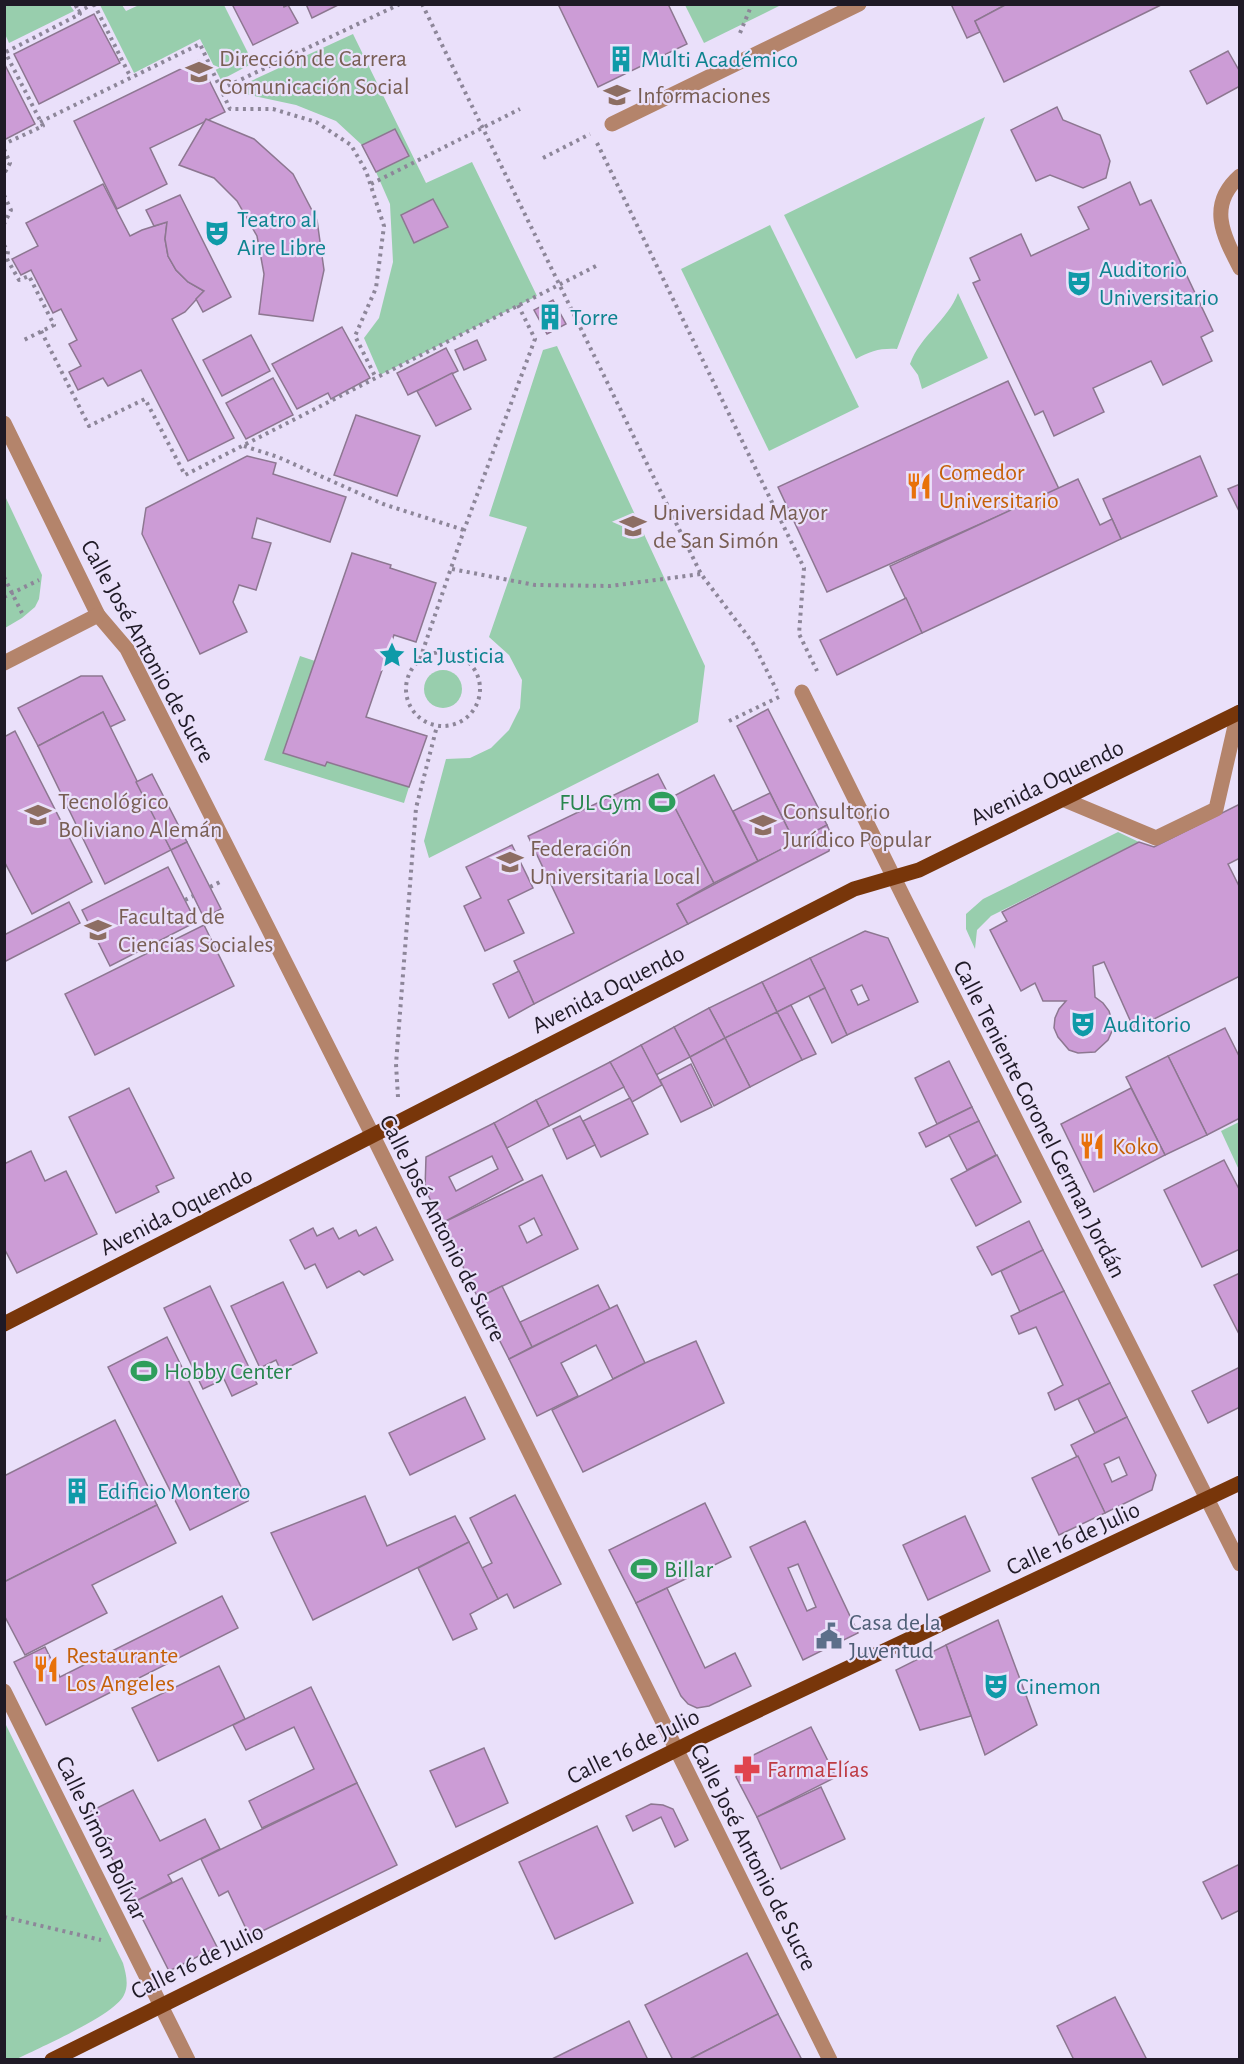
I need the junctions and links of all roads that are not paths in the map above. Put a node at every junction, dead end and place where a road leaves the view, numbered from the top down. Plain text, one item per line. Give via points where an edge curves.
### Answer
1 (859, 4) edge
2 (612, 124) road end
3 (1239, 176) edge
4 (1239, 268) edge
5 (4, 423) edge
6 (98, 615) junction
7 (4, 663) edge
8 (802, 692) dead end
9 (1239, 713) edge
10 (1065, 800) junction
11 (893, 876) junction
12 (373, 1136) junction
13 (4, 1323) edge
14 (1239, 1483) edge
15 (1206, 1500) junction
16 (1239, 1564) edge
17 (4, 1691) edge
18 (676, 1750) junction
19 (161, 2005) junction
20 (52, 2060) edge
21 (188, 2060) edge
22 (830, 2060) edge

1 - 2 street
3 - 4 street via 1227,187 1220,206 1228,245
5 - 6 street, Calle José Antonio de Sucre
6 - 7 street
6 - 12 street, Calle José Antonio de Sucre via 127,649
8 - 11 street, Calle Teniente Coronel German Jordán
9 - 10 main road, Avenida Oquendo
9 - 10 street via 1216,809 1156,838
10 - 11 main road, Avenida Oquendo via 919,870
11 - 12 main road, Avenida Oquendo via 854,889
11 - 15 street, Calle Teniente Coronel German Jordán
12 - 13 main road, Avenida Oquendo
12 - 18 street, Calle José Antonio de Sucre
14 - 15 main road, Calle 16 de Julio
15 - 16 street, Calle Teniente Coronel German Jordán
15 - 18 main road, Calle 16 de Julio
17 - 19 street, Calle Simón Bolívar
18 - 19 main road, Calle 16 de Julio
18 - 22 street, Calle José Antonio de Sucre
19 - 20 main road, Calle 16 de Julio
19 - 21 street, Calle Simón Bolívar

